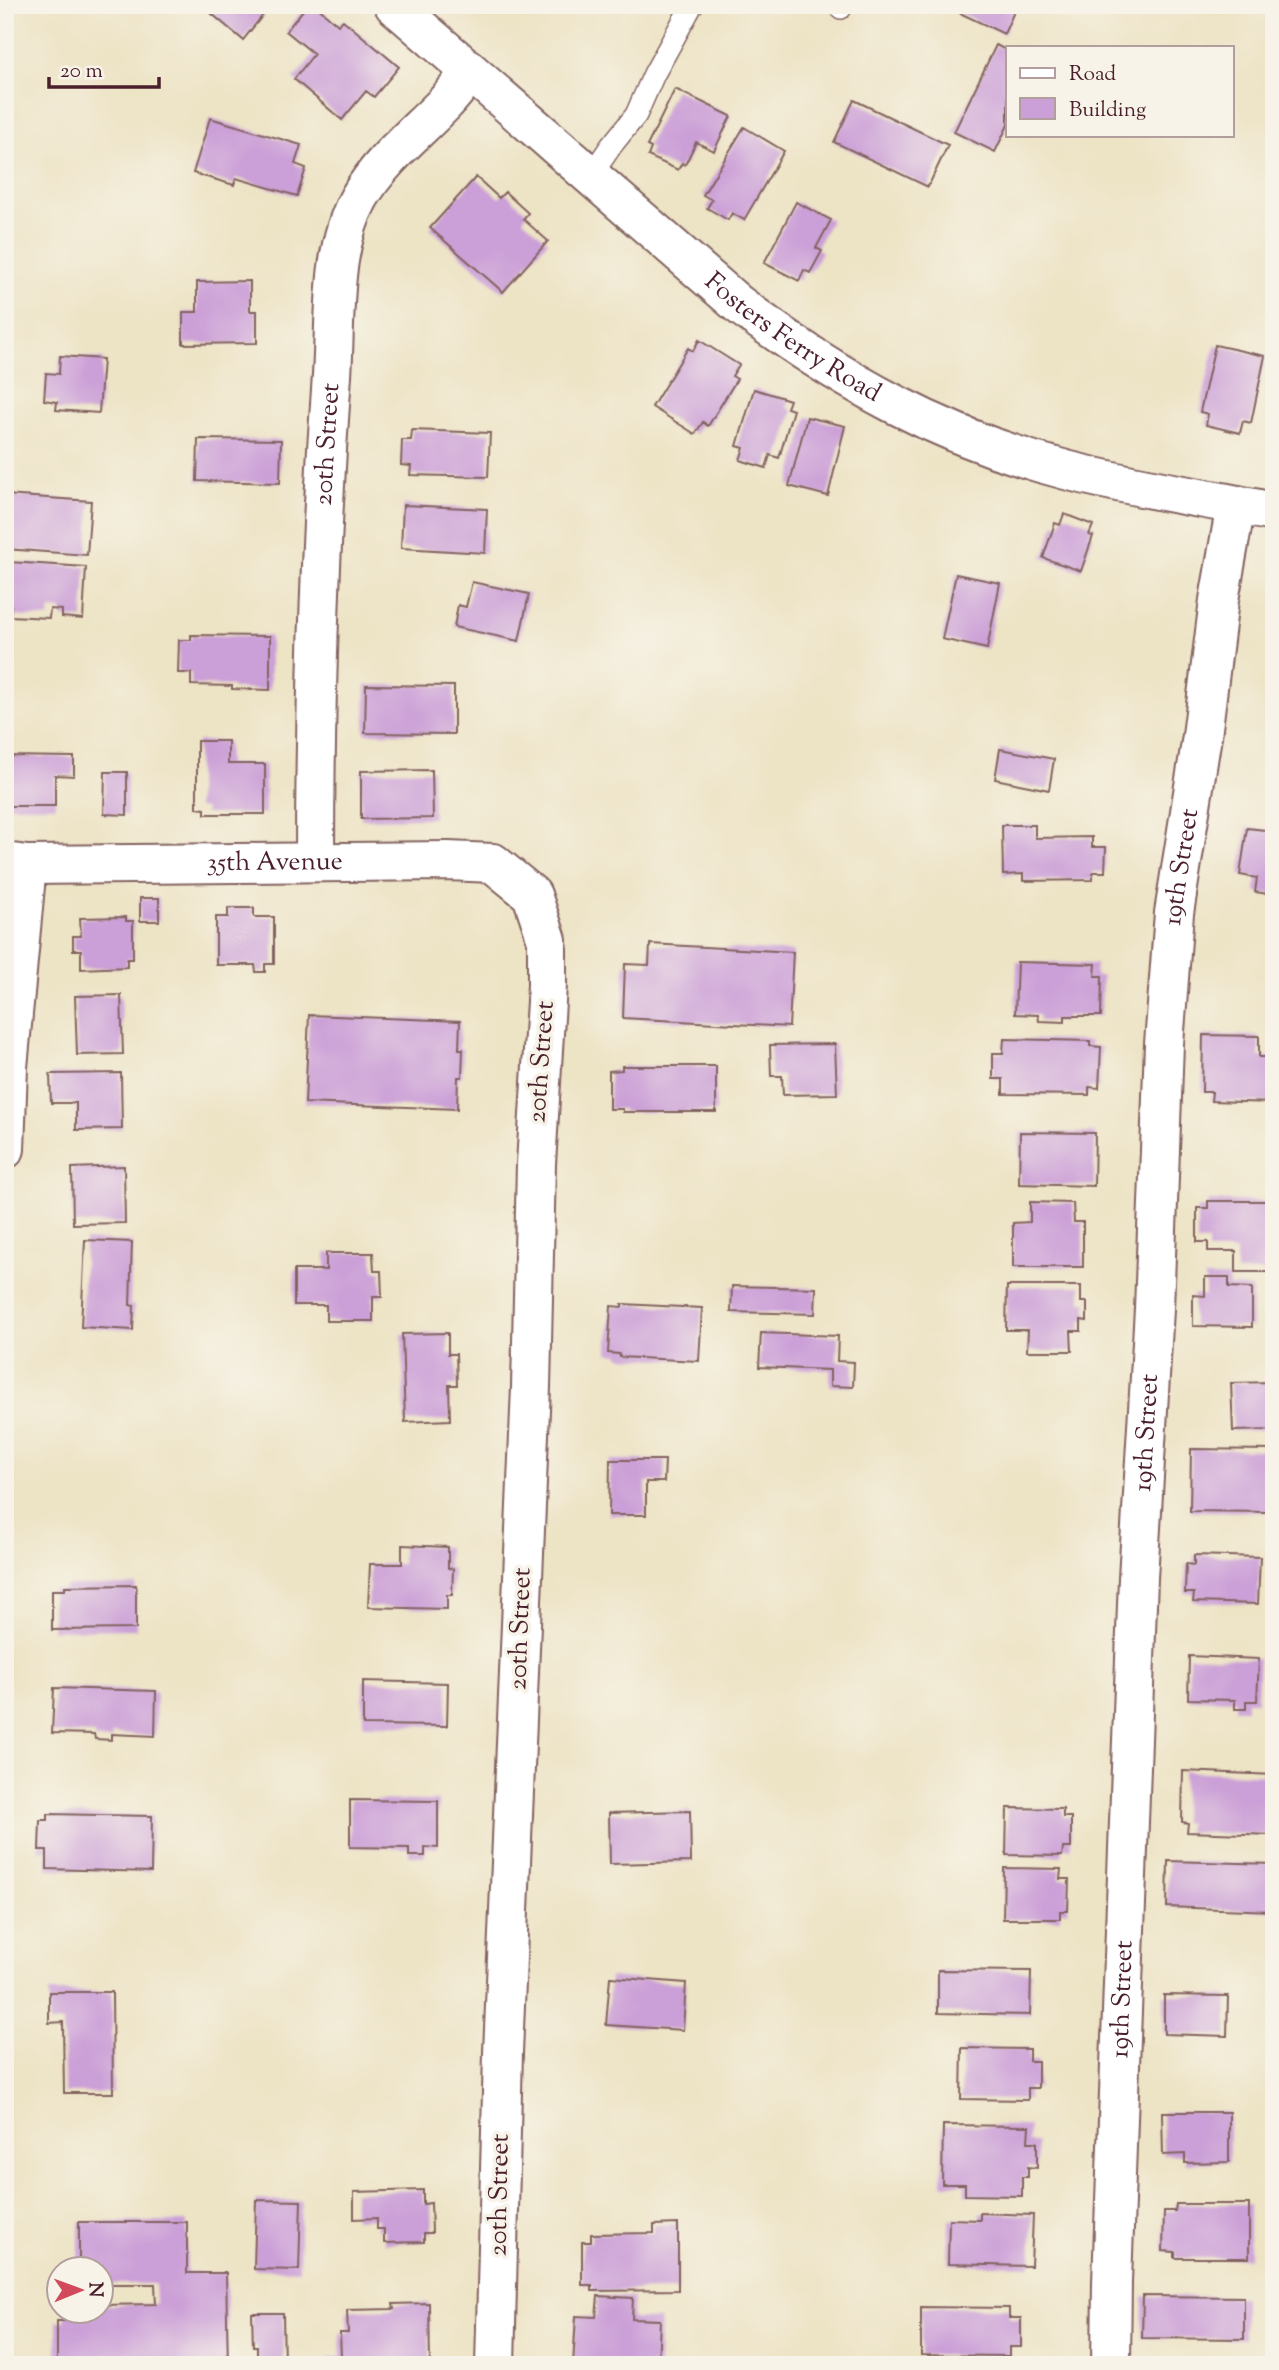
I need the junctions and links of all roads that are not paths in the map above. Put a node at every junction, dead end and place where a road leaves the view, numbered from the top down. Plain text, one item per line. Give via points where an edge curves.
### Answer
1 (394, 5) edge
2 (692, 5) edge
3 (471, 72) junction
4 (590, 177) junction
5 (1236, 505) junction
6 (1274, 512) edge
7 (315, 862) junction
8 (16, 864) edge
9 (532, 895) joint
10 (5, 1149) edge
11 (495, 2365) edge
12 (1111, 2365) edge

1 - 3 street, Fosters Ferry Road
2 - 4 lane via 636,115
3 - 4 street, Fosters Ferry Road
3 - 7 street, 20th Street via 385,162 359,199 343,239 336,285 324,506
4 - 5 street, Fosters Ferry Road via 791,344 905,410 957,434 1066,470
5 - 6 street, Fosters Ferry Road
5 - 12 street, 19th Street via 1174,913 1164,1044 1138,1578
7 - 8 street, 35th Avenue
7 - 9 street, 35th Avenue via 493,863
8 - 10 street
9 - 11 street, 20th Street via 547,940 547,985 536,1164

